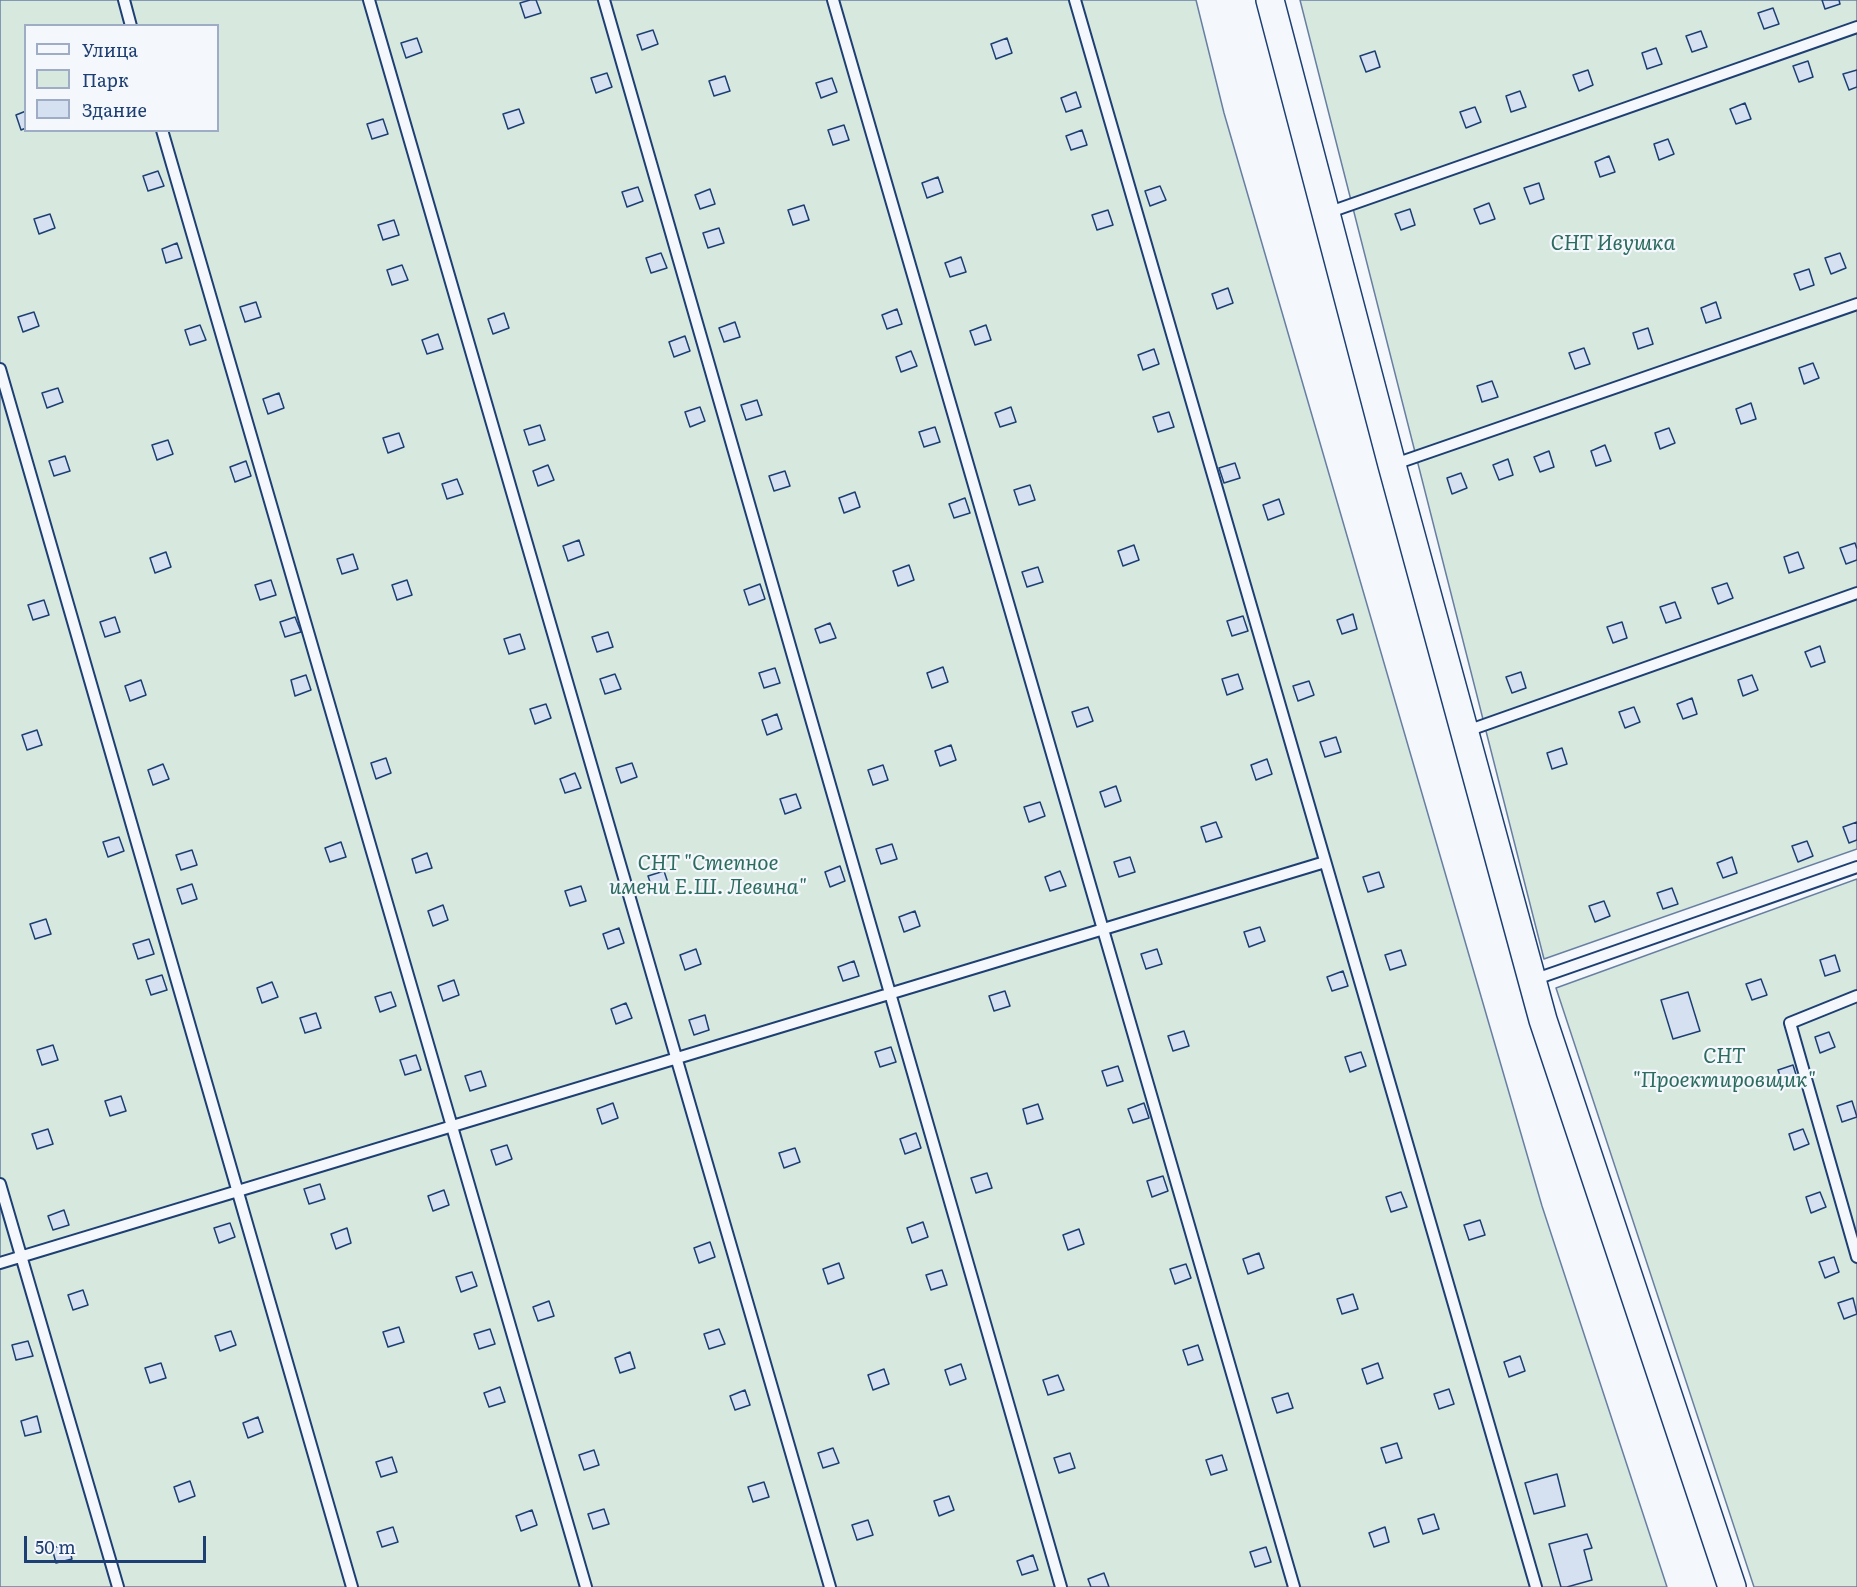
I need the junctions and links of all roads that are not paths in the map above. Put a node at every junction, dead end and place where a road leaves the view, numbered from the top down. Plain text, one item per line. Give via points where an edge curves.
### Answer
1 (124, 0) edge
2 (369, 0) edge
3 (604, 0) edge
4 (833, 0) edge
5 (1075, 0) edge
6 (1270, 0) edge
7 (130, 24) edge
8 (1857, 27) edge
9 (163, 132) edge
10 (1326, 213) junction
11 (1857, 304) edge
12 (0, 369) edge
13 (1392, 465) junction
14 (1857, 593) edge
15 (1464, 732) junction
16 (1325, 862) junction
17 (1857, 867) edge
18 (1103, 929) junction
19 (1532, 981) junction
20 (890, 994) junction
21 (1857, 996) edge
22 (676, 1058) junction
23 (452, 1126) junction
24 (0, 1184) edge
25 (237, 1192) junction
26 (21, 1257) junction
27 (1857, 1257) edge
28 (0, 1263) edge
29 (118, 1587) edge
30 (352, 1587) edge
31 (586, 1587) edge
32 (830, 1587) edge
33 (1060, 1587) edge
34 (1294, 1587) edge
35 (1536, 1587) edge
36 (1732, 1587) edge

1 - 7 lane
2 - 22 lane
3 - 20 lane
4 - 18 lane
5 - 16 lane
6 - 10 street
8 - 10 lane
9 - 23 lane
10 - 13 street
11 - 13 lane
12 - 25 lane
13 - 15 street
14 - 15 lane
15 - 19 street
16 - 18 lane
16 - 35 lane
17 - 19 lane
18 - 20 lane
18 - 34 lane
19 - 36 street
20 - 22 lane
20 - 33 lane
21 - 27 lane via 1790,1023
22 - 23 lane
22 - 32 lane
23 - 25 lane
23 - 31 lane
24 - 26 lane
25 - 26 lane
25 - 30 lane
26 - 28 lane
26 - 29 lane

